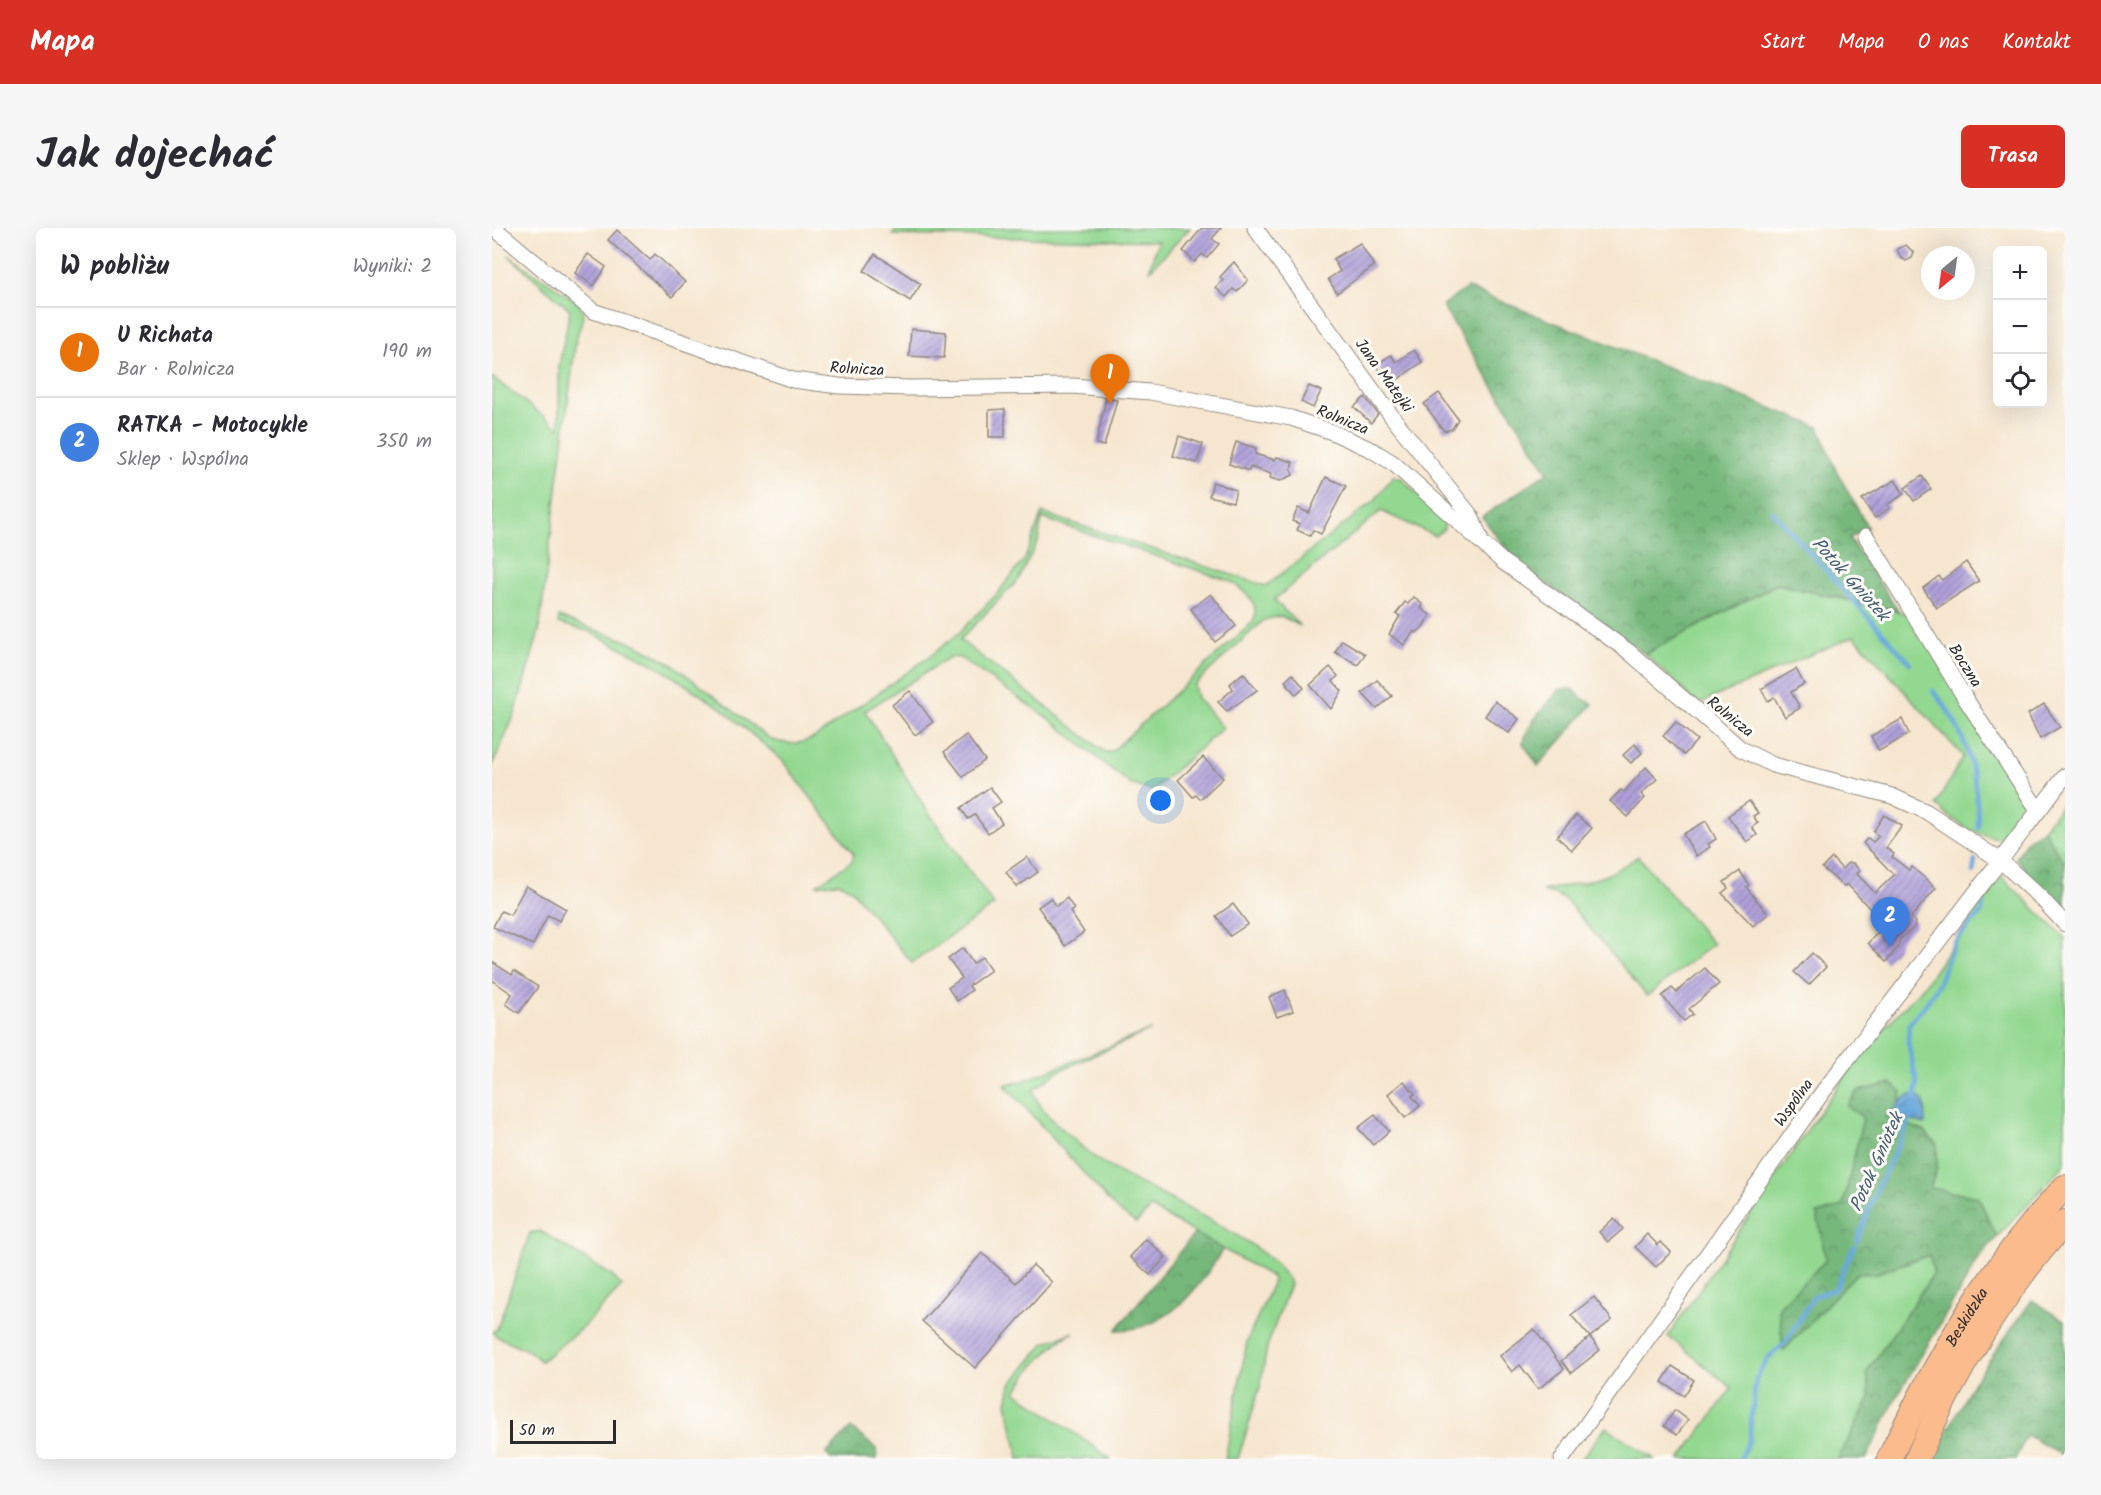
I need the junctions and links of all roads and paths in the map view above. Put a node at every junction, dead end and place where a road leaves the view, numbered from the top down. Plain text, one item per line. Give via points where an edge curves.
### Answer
1 (494, 228) edge
2 (1255, 228) edge
3 (1866, 536) dead end
4 (1482, 544) junction
5 (2065, 776) edge
6 (2038, 810) junction
7 (2001, 861) junction
8 (2065, 924) edge
9 (2065, 1188) edge
10 (2065, 1222) edge
11 (1562, 1459) edge
12 (1889, 1459) edge
13 (1917, 1459) edge

1 - 4 street, Rolnicza via 593,310 793,380 910,388 1072,386 1150,392 1291,418 1332,432 1393,463
2 - 4 street, Jana Matejki via 1393,418 1471,516
3 - 6 street, Boczna
4 - 7 street, Rolnicza via 1628,651 1741,748 1773,765 1901,800 1928,812
5 - 6 street, Wspólna
6 - 7 street, Wspólna
7 - 8 street, Rolnicza
7 - 11 street, Wspólna via 1822,1092
9 - 12 main road, Beskidzka via 2009,1254 1966,1318 1923,1390
10 - 13 main road, Beskidzka via 2039,1250 1971,1353

